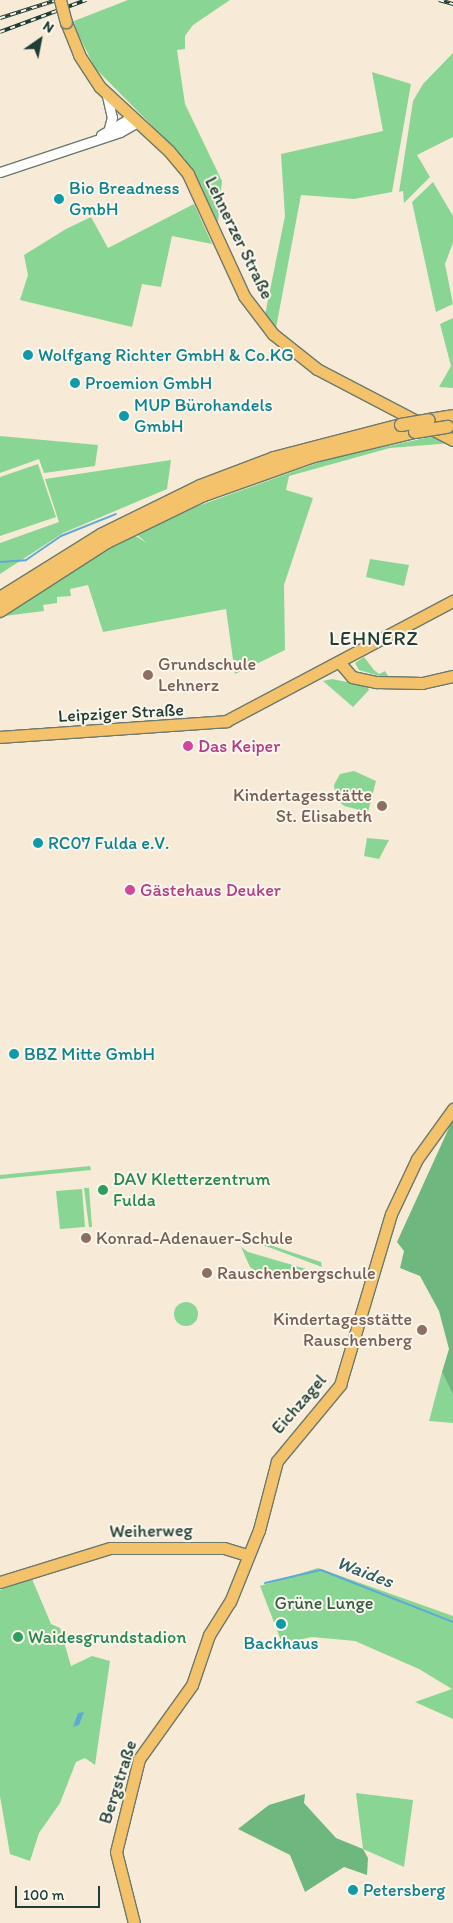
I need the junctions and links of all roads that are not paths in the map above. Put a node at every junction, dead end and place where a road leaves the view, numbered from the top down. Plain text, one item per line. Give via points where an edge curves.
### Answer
1 (60, 0) edge
2 (108, 96) junction
3 (134, 120) junction
4 (109, 128) junction
5 (101, 135) junction
6 (0, 172) edge
7 (451, 423) edge
8 (453, 440) edge
9 (145, 517) junction
10 (124, 528) junction
11 (0, 598) edge
12 (453, 601) edge
13 (0, 611) edge
14 (340, 663) junction
15 (453, 676) edge
16 (0, 737) edge
17 (453, 1109) edge
18 (247, 1555) junction
19 (0, 1582) edge
20 (134, 1923) edge

1 - 2 main road, Lehnerzer Straße, bridge via 79,55
2 - 3 main road, Lehnerzer Straße
2 - 4 street via 112,117
3 - 4 street
3 - 5 street via 120,132
3 - 8 main road, Lehnerzer Straße via 169,151 193,181 244,296 273,334 317,369
4 - 5 street
5 - 6 street
7 - 9 highway, bridge via 274,469
7 - 9 highway, bridge via 429,420 401,425 274,458
9 - 10 highway
10 - 11 highway
10 - 13 highway
12 - 14 main road, Leipziger Straße
14 - 15 main road via 352,677 376,682 422,683
14 - 16 main road, Leipziger Straße via 222,722
17 - 18 main road, Eichzagel via 417,1158 391,1214 341,1384 277,1461 258,1530
18 - 19 main road, Weiherweg via 224,1548 110,1548
18 - 20 main road, Bergstraße via 230,1602 206,1641 194,1680 140,1759 116,1852

